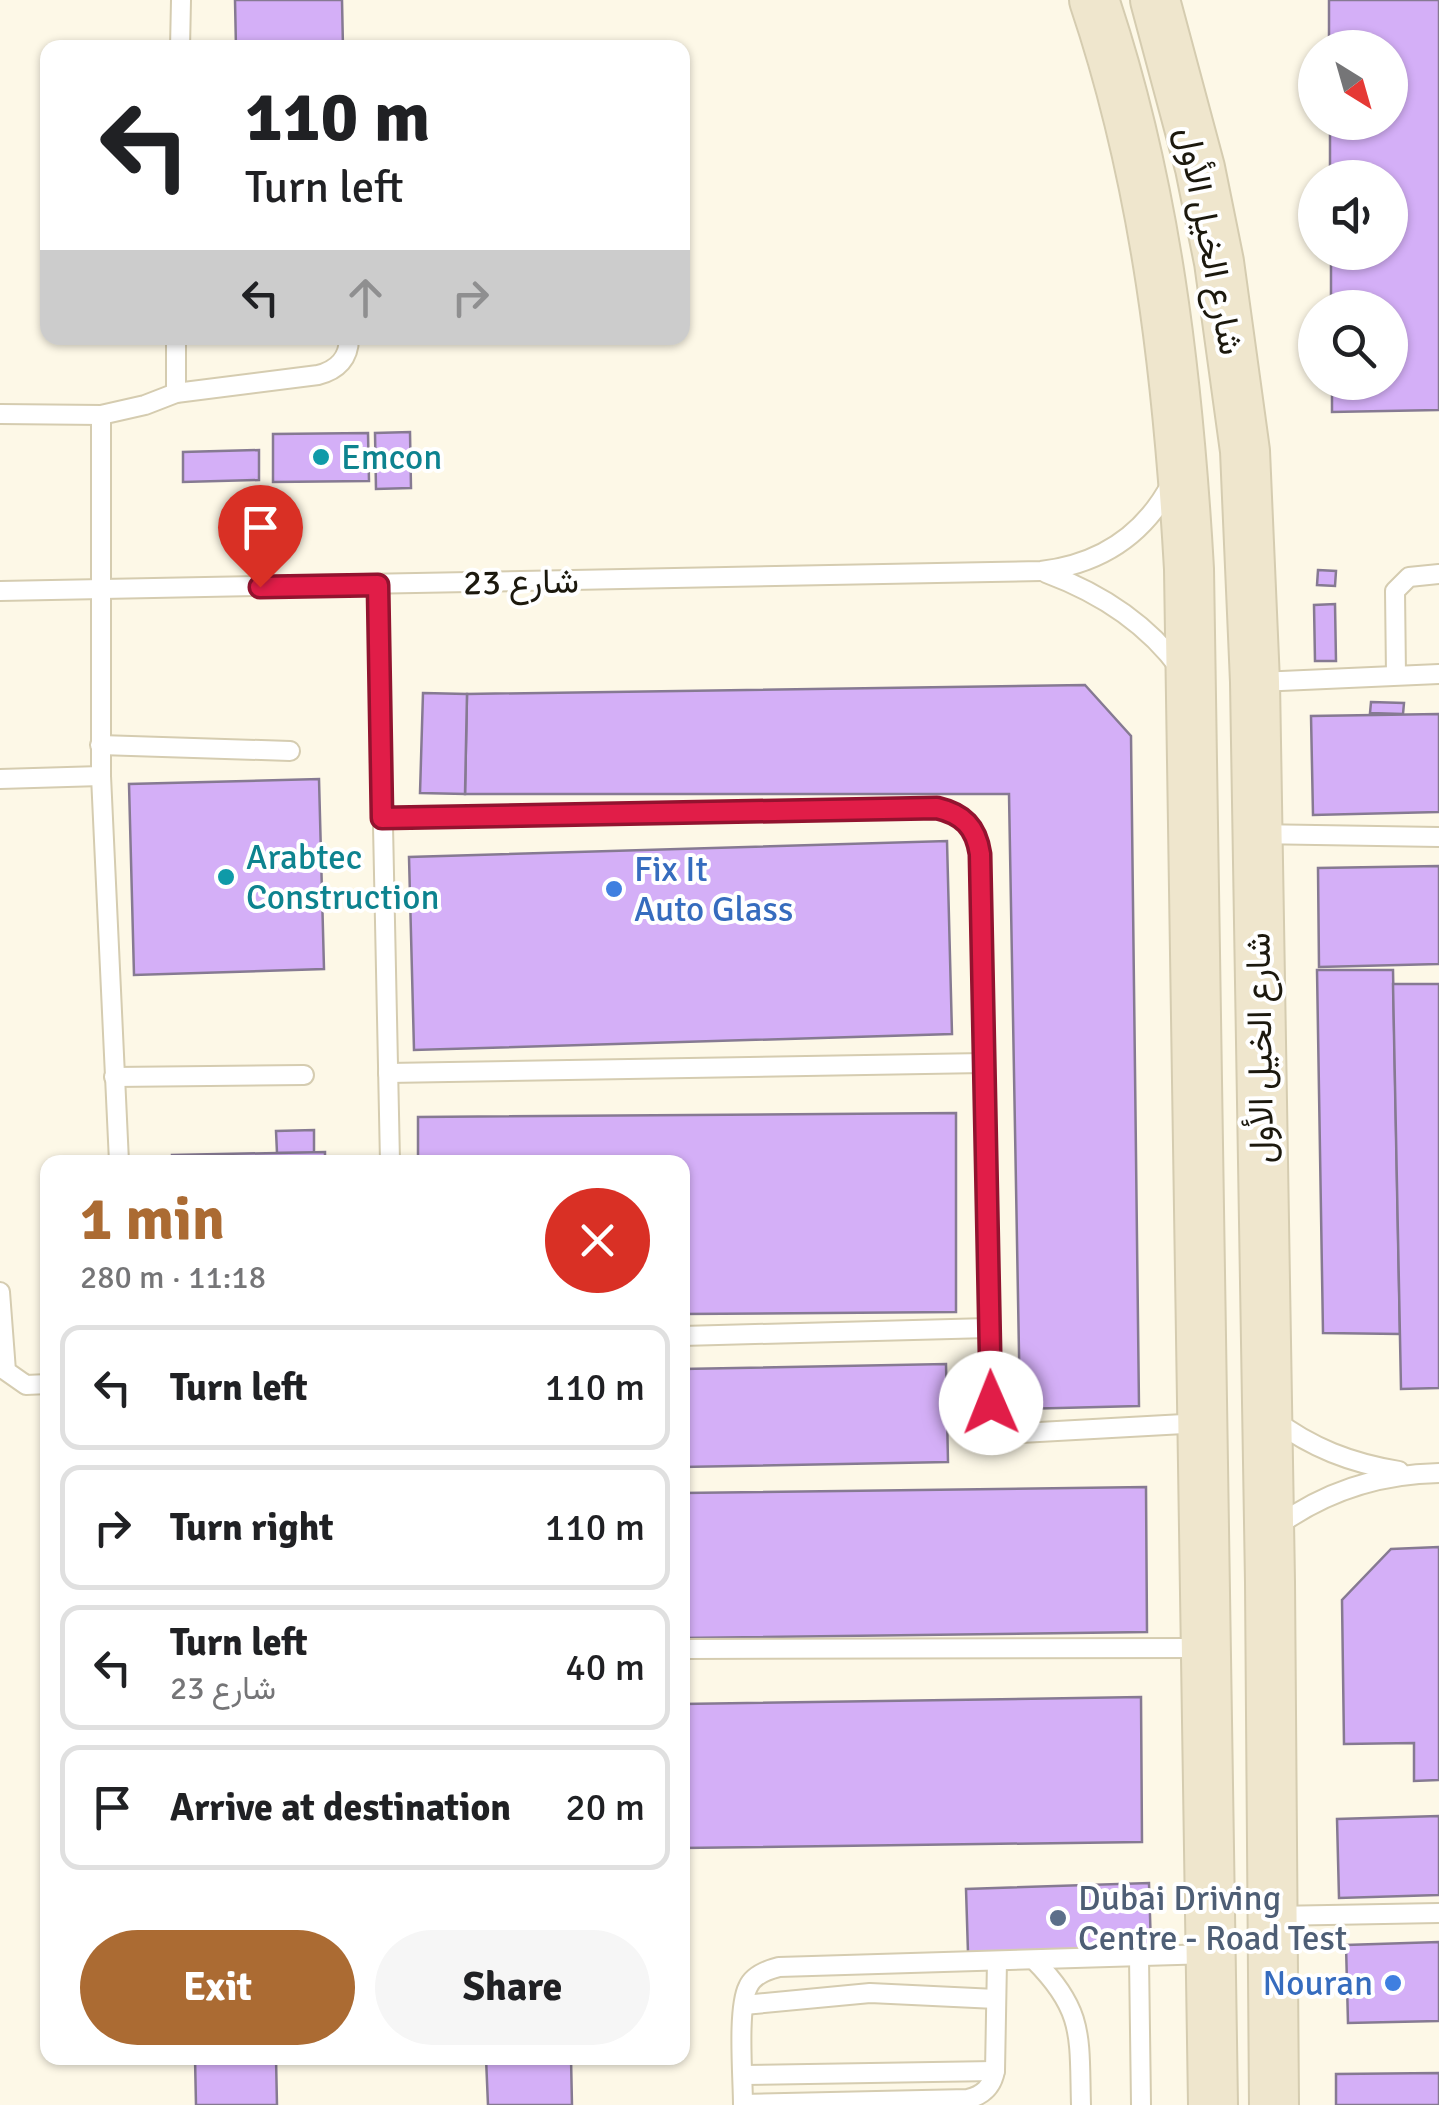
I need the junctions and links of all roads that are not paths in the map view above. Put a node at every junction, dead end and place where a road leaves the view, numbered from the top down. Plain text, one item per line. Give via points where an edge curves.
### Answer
1 (181, 0) edge
2 (1094, 0) edge
3 (1154, 0) edge
4 (180, 40) edge
5 (176, 345) edge
6 (348, 345) edge
7 (176, 393) junction
8 (0, 414) edge
9 (102, 415) junction
10 (1182, 454) junction
11 (1041, 572) junction
12 (1439, 574) edge
13 (378, 585) junction
14 (103, 590) junction
15 (0, 591) edge
16 (1439, 674) edge
17 (1396, 675) junction
18 (1255, 682) junction
19 (1190, 684) junction
20 (100, 746) junction
21 (290, 751) dead end
22 (101, 776) junction
23 (0, 779) edge
24 (382, 818) junction
25 (1256, 834) junction
26 (1439, 837) edge
27 (984, 1063) junction
28 (388, 1072) junction
29 (304, 1075) dead end
30 (114, 1077) junction
31 (118, 1155) edge
32 (390, 1155) edge
33 (0, 1292) edge
34 (989, 1328) junction
35 (690, 1336) edge
36 (40, 1384) edge
37 (1267, 1414) junction
38 (1202, 1424) junction
39 (1439, 1473) edge
40 (1414, 1474) junction
41 (1269, 1532) junction
42 (1206, 1648) junction
43 (690, 1649) edge
44 (1439, 1914) edge
45 (1272, 1916) junction
46 (1210, 1954) junction
47 (1138, 1957) junction
48 (1034, 1960) junction
49 (997, 1961) junction
50 (996, 1999) junction
51 (744, 2004) junction
52 (995, 2071) junction
53 (743, 2075) junction
54 (743, 2104) edge
55 (1080, 2105) edge
56 (1141, 2105) edge
57 (1213, 2105) edge
58 (1274, 2105) edge

1 - 4 lane
2 - 10 main road, شارع الخيل الأول via 1144,182
3 - 18 main road, شارع الخيل الأول via 1200,168 1234,356
5 - 7 lane
6 - 7 lane via 329,372
7 - 9 lane
8 - 9 lane
9 - 14 lane
10 - 11 lane, شارع 23 via 1162,501 1127,540 1087,562
10 - 19 main road, شارع الخيل الأول
11 - 13 lane, شارع 23
11 - 19 lane, شارع 23 via 1126,614
12 - 17 lane via 1409,576 1396,591
13 - 14 lane, شارع 23
13 - 24 lane
14 - 15 lane, شارع 23
14 - 20 lane
16 - 17 lane
17 - 18 lane
18 - 25 main road, شارع الخيل الأول
19 - 38 main road, شارع الخيل الأول
20 - 21 lane
20 - 22 lane
22 - 23 lane
22 - 30 lane
24 - 27 lane via 952,812 973,829 980,854
24 - 28 lane
25 - 26 lane
25 - 37 main road, شارع الخيل الأول
27 - 28 lane
27 - 34 lane
28 - 32 lane
29 - 30 lane
30 - 31 lane
33 - 36 lane via 6,1371 26,1385
34 - 35 lane
34 - 38 lane via 991,1403 1011,1430
37 - 40 lane via 1340,1458
37 - 41 main road, شارع الخيل الأول
38 - 42 main road, شارع الخيل الأول
39 - 40 lane
40 - 41 lane via 1345,1489
41 - 45 main road, شارع الخيل الأول
42 - 43 lane
42 - 46 main road, شارع الخيل الأول
44 - 45 lane
45 - 58 main road, شارع الخيل الأول
46 - 47 lane
46 - 57 main road, شارع الخيل الأول
47 - 48 lane
47 - 56 lane
48 - 49 lane
48 - 55 lane via 1058,1984 1076,2019
49 - 50 lane
49 - 51 lane via 780,1967 756,1977
50 - 51 lane via 870,1993
50 - 52 lane
51 - 53 lane
52 - 53 lane
52 - 54 lane via 987,2090 968,2100
53 - 54 lane

